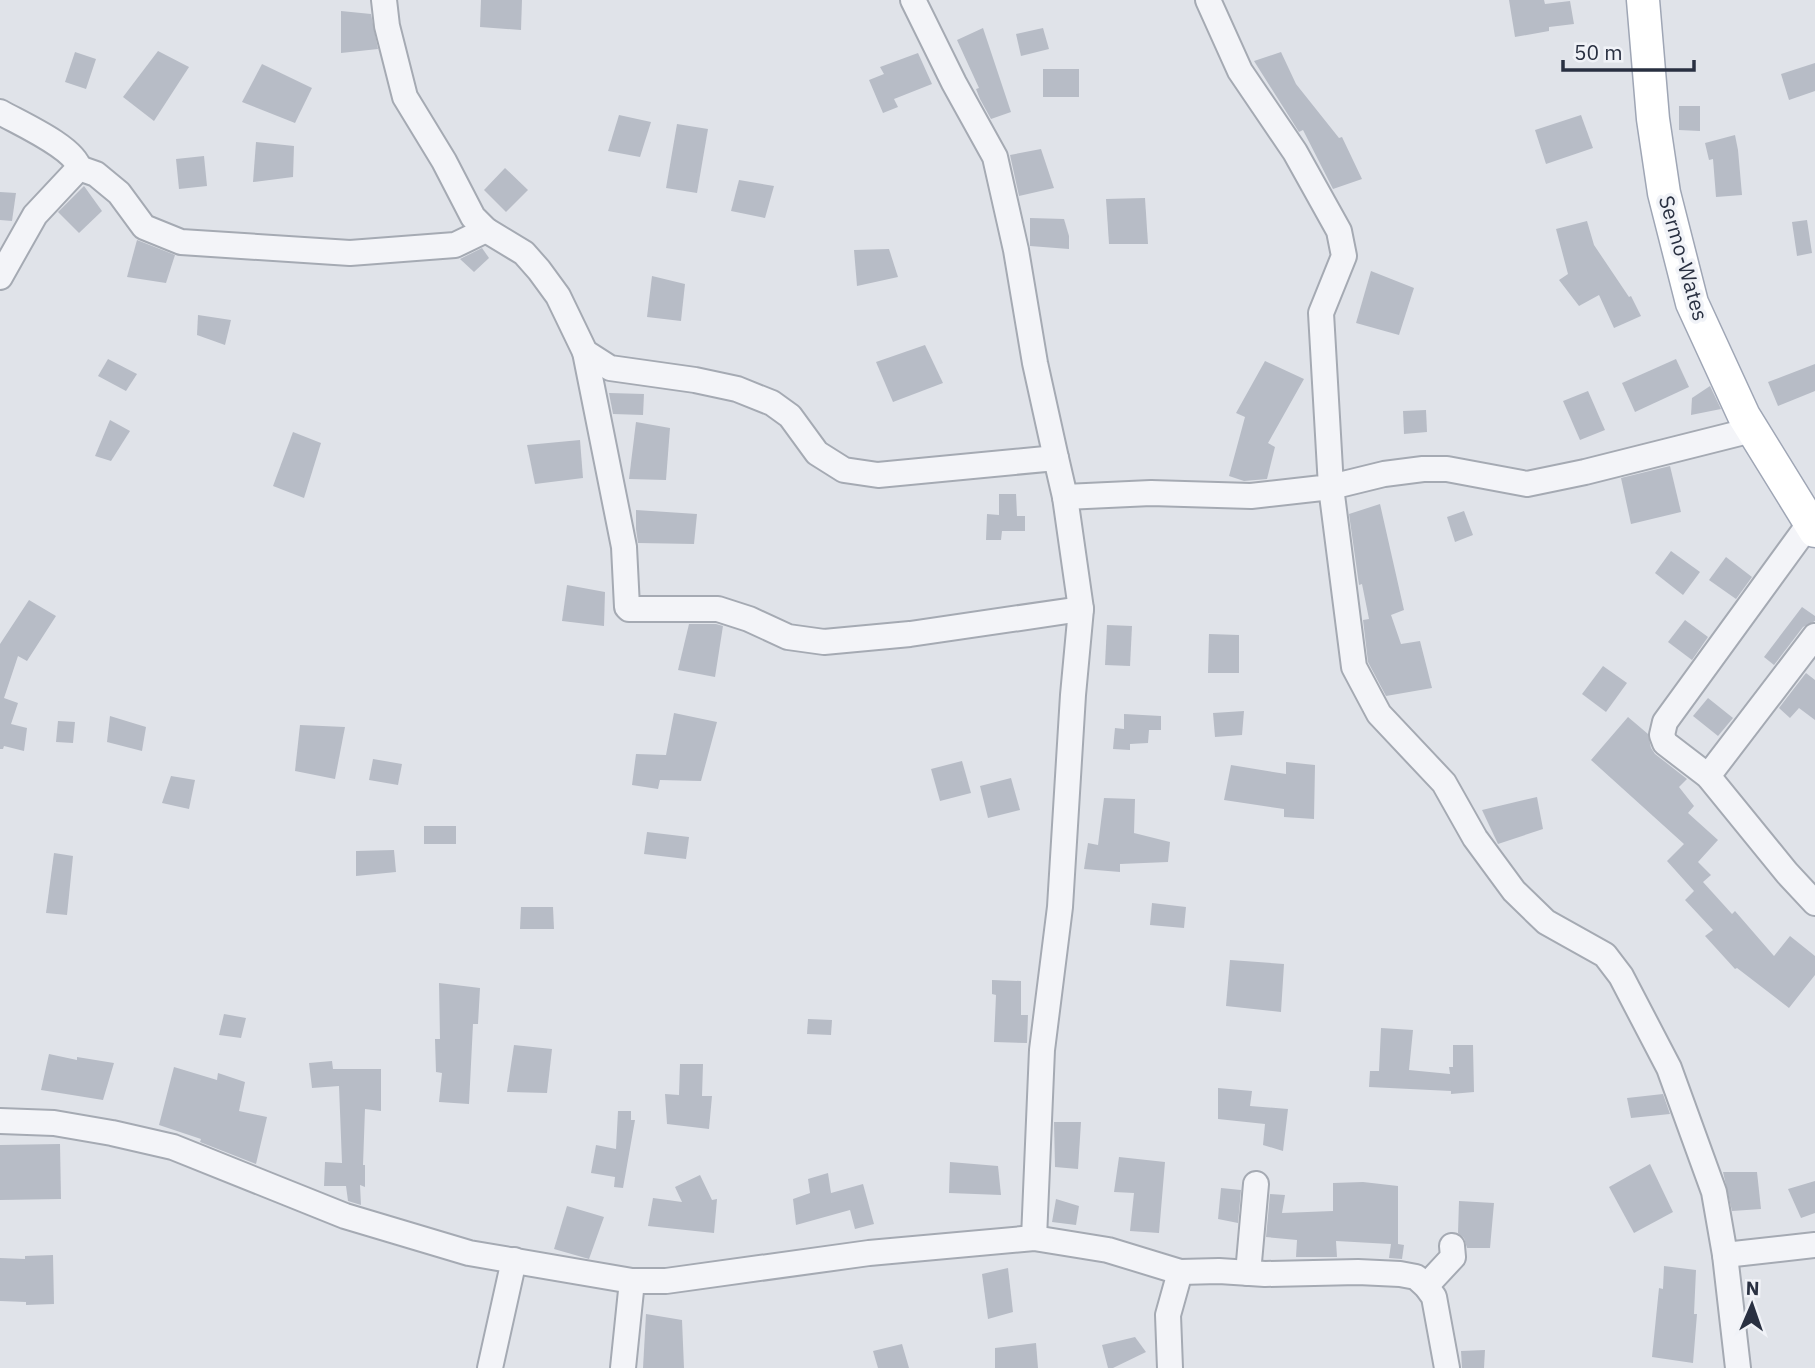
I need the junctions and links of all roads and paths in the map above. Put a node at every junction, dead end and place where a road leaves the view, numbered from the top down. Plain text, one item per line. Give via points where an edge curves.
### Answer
1 (384, 0) edge
2 (914, 0) edge
3 (1209, 0) edge
4 (1643, 0) edge
5 (0, 112) edge
6 (79, 168) junction
7 (486, 230) junction
8 (0, 277) edge
9 (585, 352) junction
10 (1752, 430) junction
11 (1056, 458) junction
12 (1331, 487) junction
13 (1065, 497) junction
14 (1812, 527) edge
15 (1082, 609) junction
16 (1815, 636) edge
17 (1708, 776) junction
18 (1815, 903) edge
19 (0, 1121) edge
20 (1256, 1184) dead end
21 (1034, 1238) junction
22 (1815, 1245) edge
23 (1452, 1246) dead end
24 (1725, 1255) junction
25 (514, 1261) junction
26 (1180, 1272) junction
27 (1248, 1273) junction
28 (632, 1281) junction
29 (1426, 1286) junction
30 (490, 1368) edge
31 (623, 1368) edge
32 (1170, 1368) edge
33 (1447, 1368) edge
34 (1738, 1368) edge

1 - 7 street via 405,97 473,217
2 - 11 street via 995,156
3 - 12 street via 1240,71 1295,152 1339,231 1344,256 1321,313
4 - 10 main road, Sermo-Wates via 1664,193 1692,303
5 - 6 street via 67,150
6 - 7 street via 96,174 119,193 144,227 181,242 350,253 455,245
6 - 8 street via 35,215
7 - 9 street via 524,253 538,270 558,296
9 - 11 street via 610,368 737,389 772,404 790,416 817,453 844,470 878,475
9 - 15 street via 624,547 626,607 718,609 788,637 824,642
10 - 12 street via 1527,484 1423,469
10 - 14 main road, Sermo-Wates
11 - 13 street
12 - 13 street via 1251,496 1151,493
12 - 24 street via 1354,667 1378,714 1444,783 1475,838 1514,891 1546,922 1605,955 1621,976 1669,1068 1700,1149 1714,1192
13 - 15 street
14 - 17 street via 1662,728 1665,743
15 - 21 street via 1060,907 1042,1050
16 - 17 street
17 - 18 street
19 - 25 street via 54,1123 173,1147 345,1216
20 - 27 street
21 - 26 street via 1108,1250
21 - 28 street via 869,1253 666,1281
22 - 24 street
23 - 29 street via 1453,1256
24 - 34 street
25 - 28 street
25 - 30 street
26 - 27 street
26 - 32 street via 1167,1315
27 - 29 street via 1400,1274 1416,1277
28 - 31 street
29 - 33 street via 1434,1297

